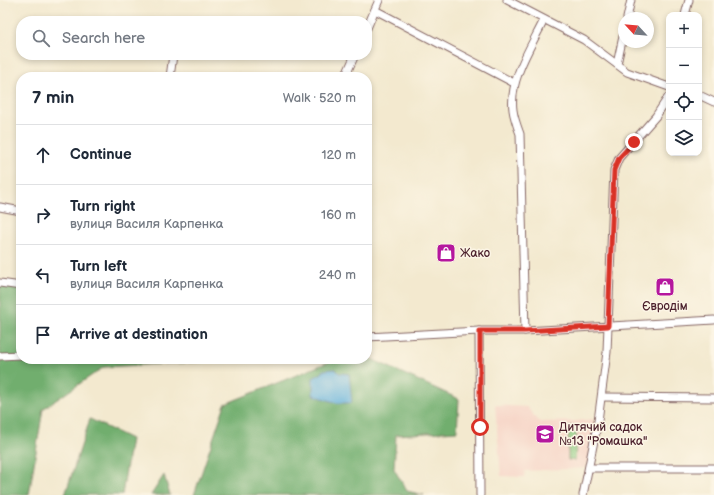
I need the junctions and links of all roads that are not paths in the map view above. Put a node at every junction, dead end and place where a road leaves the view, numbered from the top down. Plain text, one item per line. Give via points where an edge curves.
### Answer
1 (380, 0) edge
2 (507, 0) edge
3 (630, 0) edge
4 (689, 0) edge
5 (375, 10) junction
6 (628, 12) edge
7 (686, 12) edge
8 (372, 17) edge
9 (544, 20) junction
10 (621, 48) edge
11 (172, 60) edge
12 (353, 60) edge
13 (618, 64) junction
14 (171, 72) edge
15 (347, 72) edge
16 (514, 83) junction
17 (666, 86) edge
18 (702, 96) edge
19 (666, 101) edge
20 (714, 102) edge
21 (0, 207) edge
22 (16, 210) edge
23 (0, 283) edge
24 (16, 285) edge
25 (714, 320) edge
26 (608, 326) junction
27 (480, 331) junction
28 (525, 331) junction
29 (372, 337) edge
30 (16, 355) edge
31 (0, 356) edge
32 (602, 397) junction
33 (714, 398) edge
34 (589, 468) junction
35 (714, 468) edge
36 (480, 495) edge
37 (583, 495) edge

1 - 5 street
2 - 9 street
3 - 6 street
4 - 7 street
5 - 8 street
5 - 16 street
9 - 13 street via 584,40
9 - 16 street
10 - 13 street
11 - 14 street
12 - 15 street
13 - 17 street via 627,72
16 - 28 street via 513,109 520,134
18 - 20 street
19 - 26 street via 656,116 619,158 614,170
21 - 22 street
23 - 24 street
25 - 26 street
26 - 28 street
26 - 32 street
27 - 28 street
27 - 29 street
27 - 36 street
30 - 31 street
32 - 33 street
32 - 34 street
34 - 35 street
34 - 37 street

